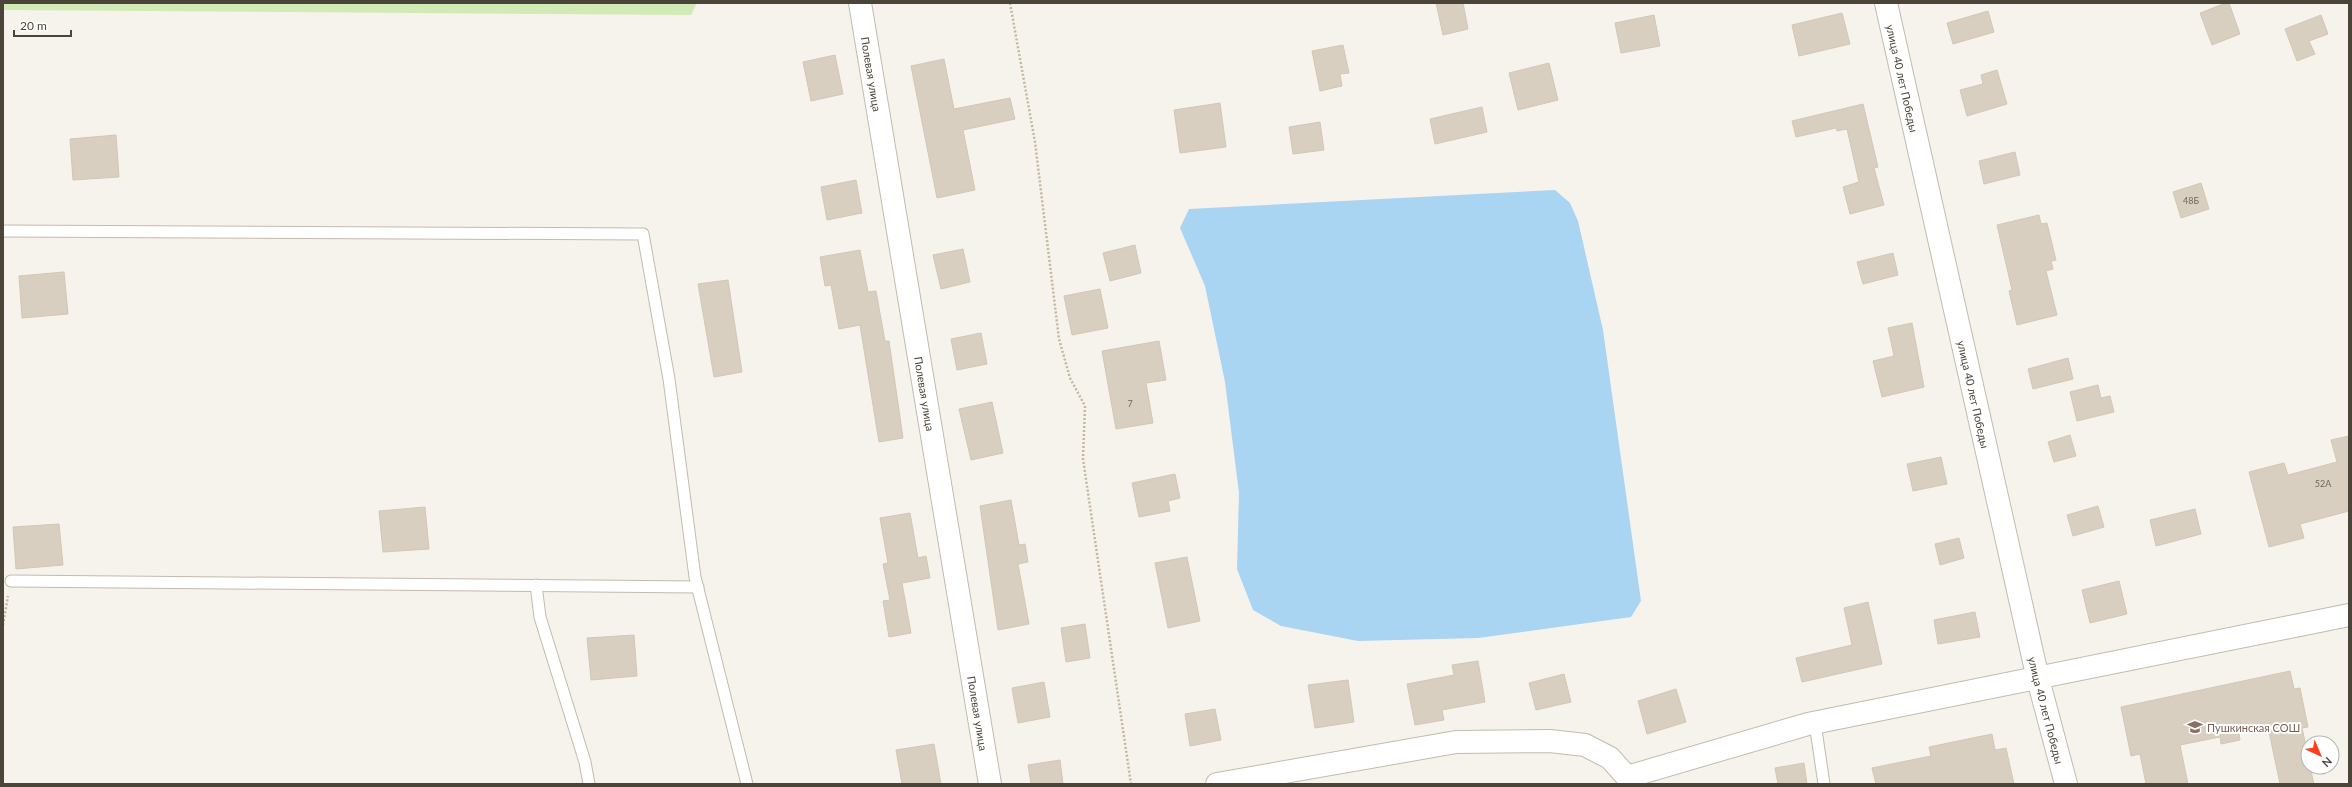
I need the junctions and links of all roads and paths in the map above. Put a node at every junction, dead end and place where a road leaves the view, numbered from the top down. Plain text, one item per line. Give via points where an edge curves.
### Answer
1 (860, 3) edge
2 (1010, 3) edge
3 (1886, 3) edge
4 (3, 231) edge
5 (11, 581) joint
6 (536, 586) junction
7 (698, 587) junction
8 (2349, 615) edge
9 (3, 625) edge
10 (2038, 678) junction
11 (1815, 723) junction
12 (1628, 780) edge
13 (589, 784) edge
14 (748, 784) edge
15 (990, 784) edge
16 (1131, 784) edge
17 (1217, 784) edge
18 (1824, 784) edge
19 (2066, 784) edge

1 - 15 street, Полевая улица
2 - 16 path via 1035,142 1060,340 1070,378 1085,406 1083,459
3 - 10 street, улица 40 лет Победы
4 - 7 lane via 643,234 669,379
5 - 6 lane
5 - 9 path
6 - 7 lane
6 - 13 lane via 540,617 586,762
7 - 14 lane
8 - 10 street
10 - 11 street
10 - 19 street, улица 40 лет Победы
11 - 12 street
11 - 18 lane
12 - 17 street via 1610,758 1585,746 1550,741 1456,742

